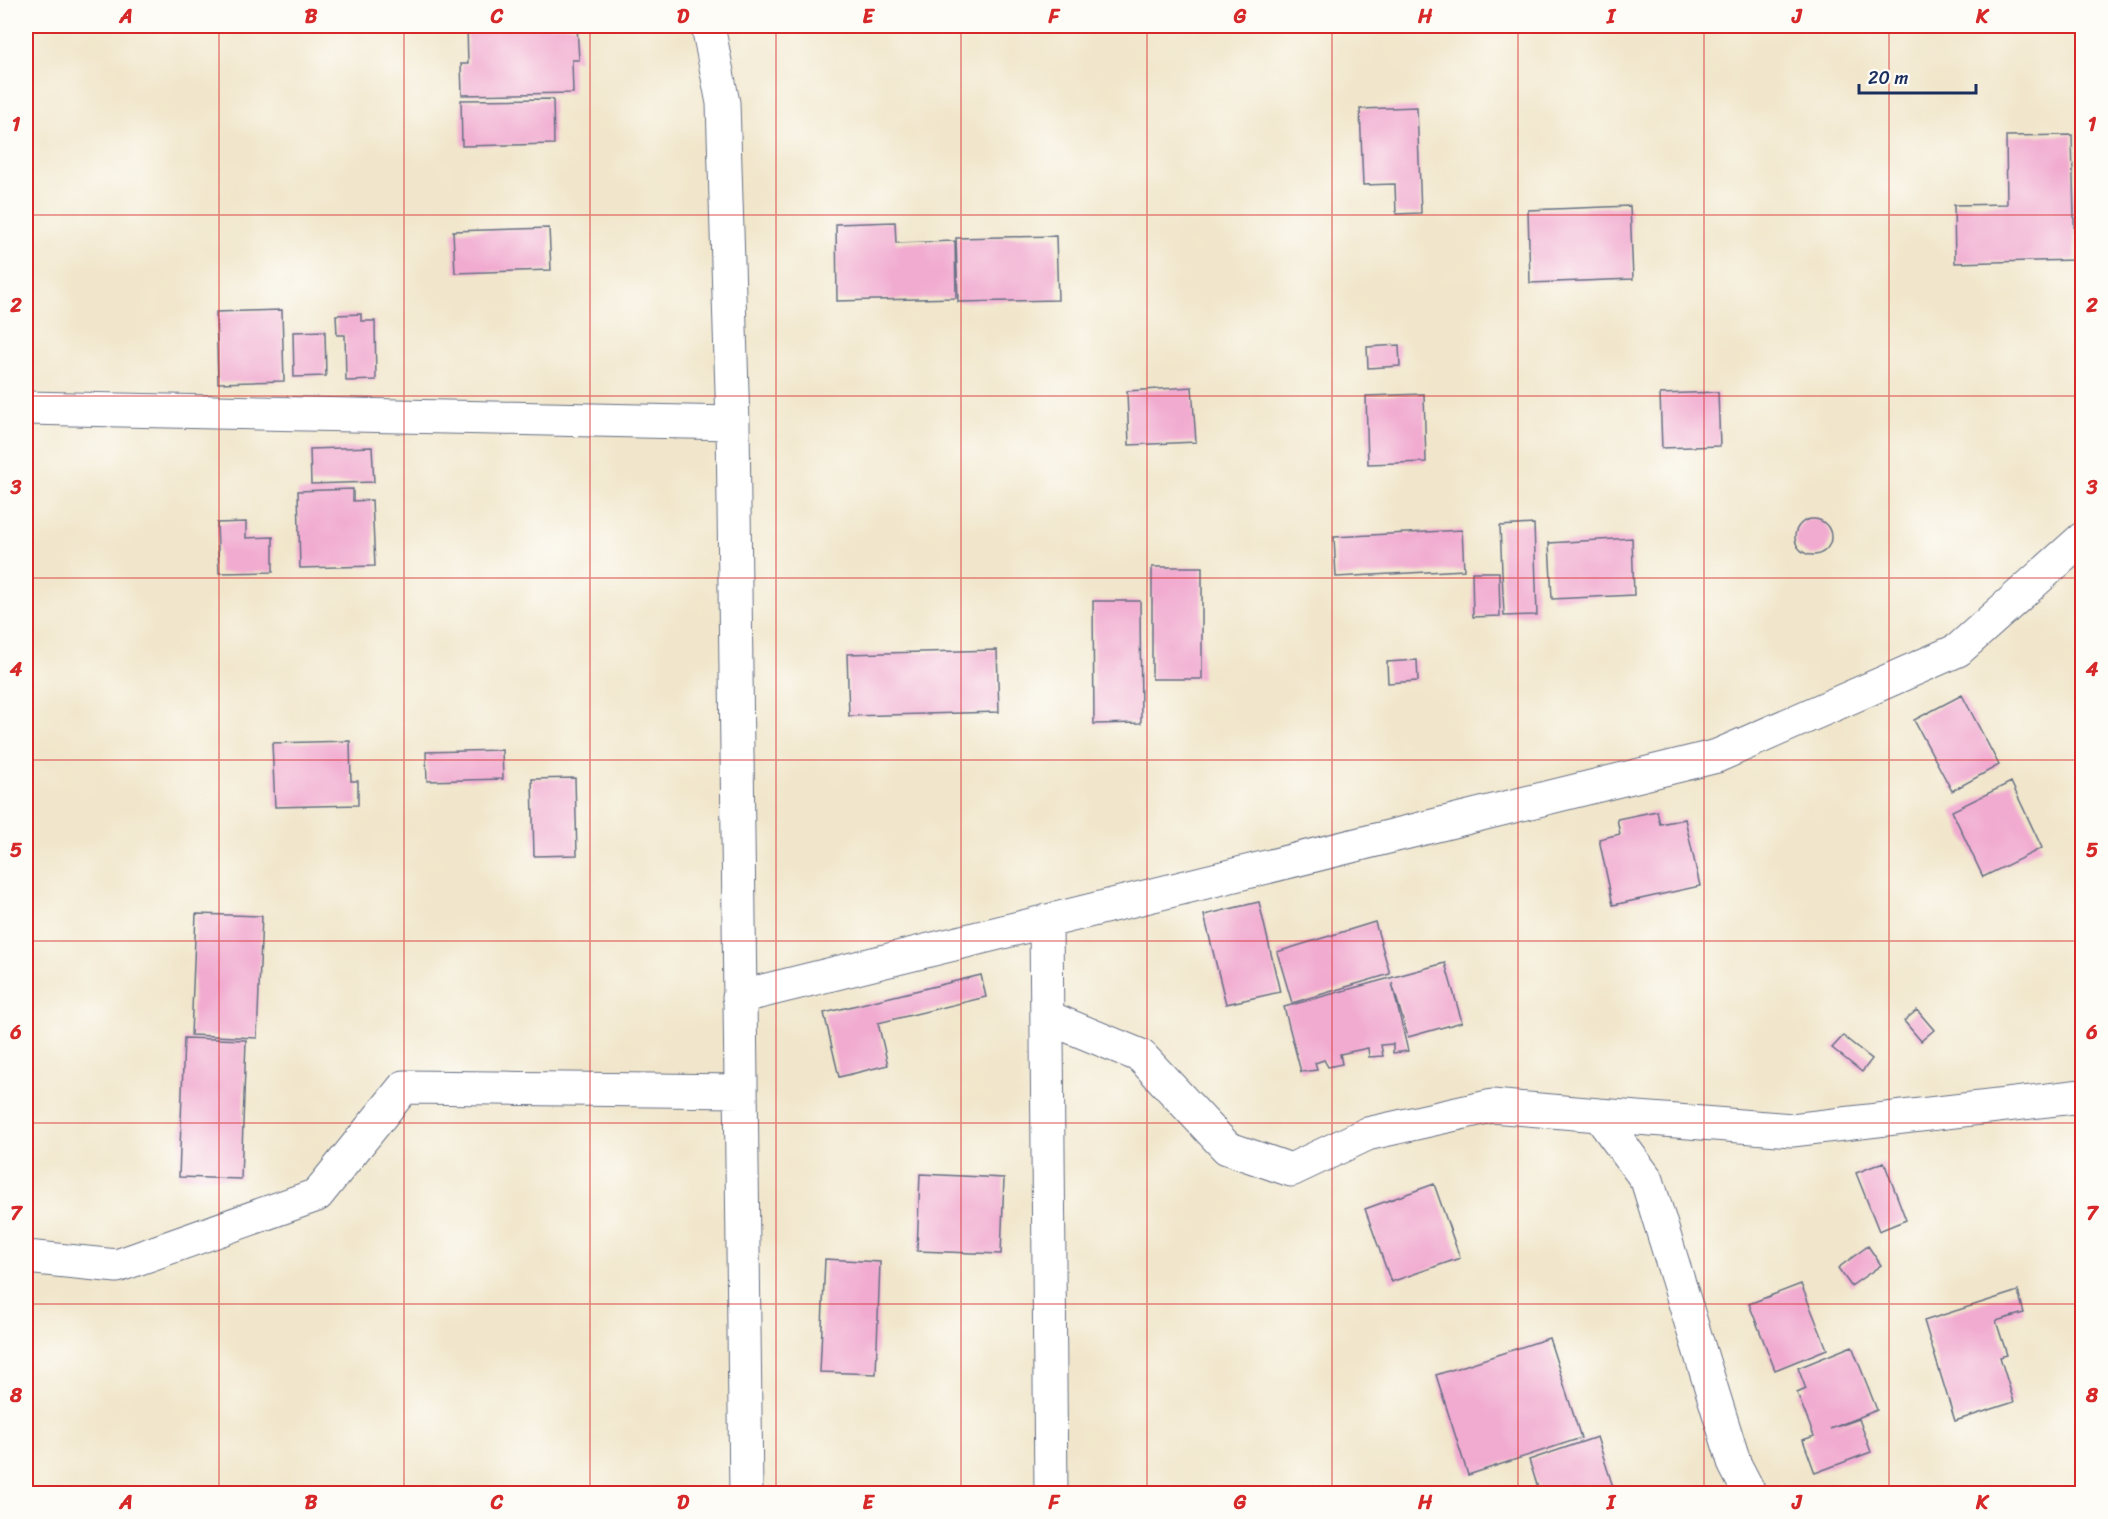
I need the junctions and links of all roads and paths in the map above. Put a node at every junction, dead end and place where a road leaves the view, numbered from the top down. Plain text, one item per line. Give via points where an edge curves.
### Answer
1 (708, 26) edge
2 (26, 408) edge
3 (733, 423) junction
4 (2082, 539) edge
5 (1046, 921) junction
6 (739, 997) junction
7 (1047, 1017) junction
8 (740, 1091) junction
9 (2082, 1096) edge
10 (1599, 1115) junction
11 (26, 1257) edge
12 (746, 1494) edge
13 (1051, 1494) edge
14 (1750, 1494) edge

1 - 3 street via 723,103
2 - 3 street
3 - 6 street
4 - 5 street via 1958,650 1717,756
5 - 6 street
5 - 7 street
6 - 8 street
7 - 10 street via 1142,1056 1227,1148 1291,1170 1367,1134 1492,1106
7 - 13 street
8 - 11 street via 404,1087 317,1196 117,1266
8 - 12 street
9 - 10 street via 1792,1130
10 - 14 street via 1647,1180 1735,1466

